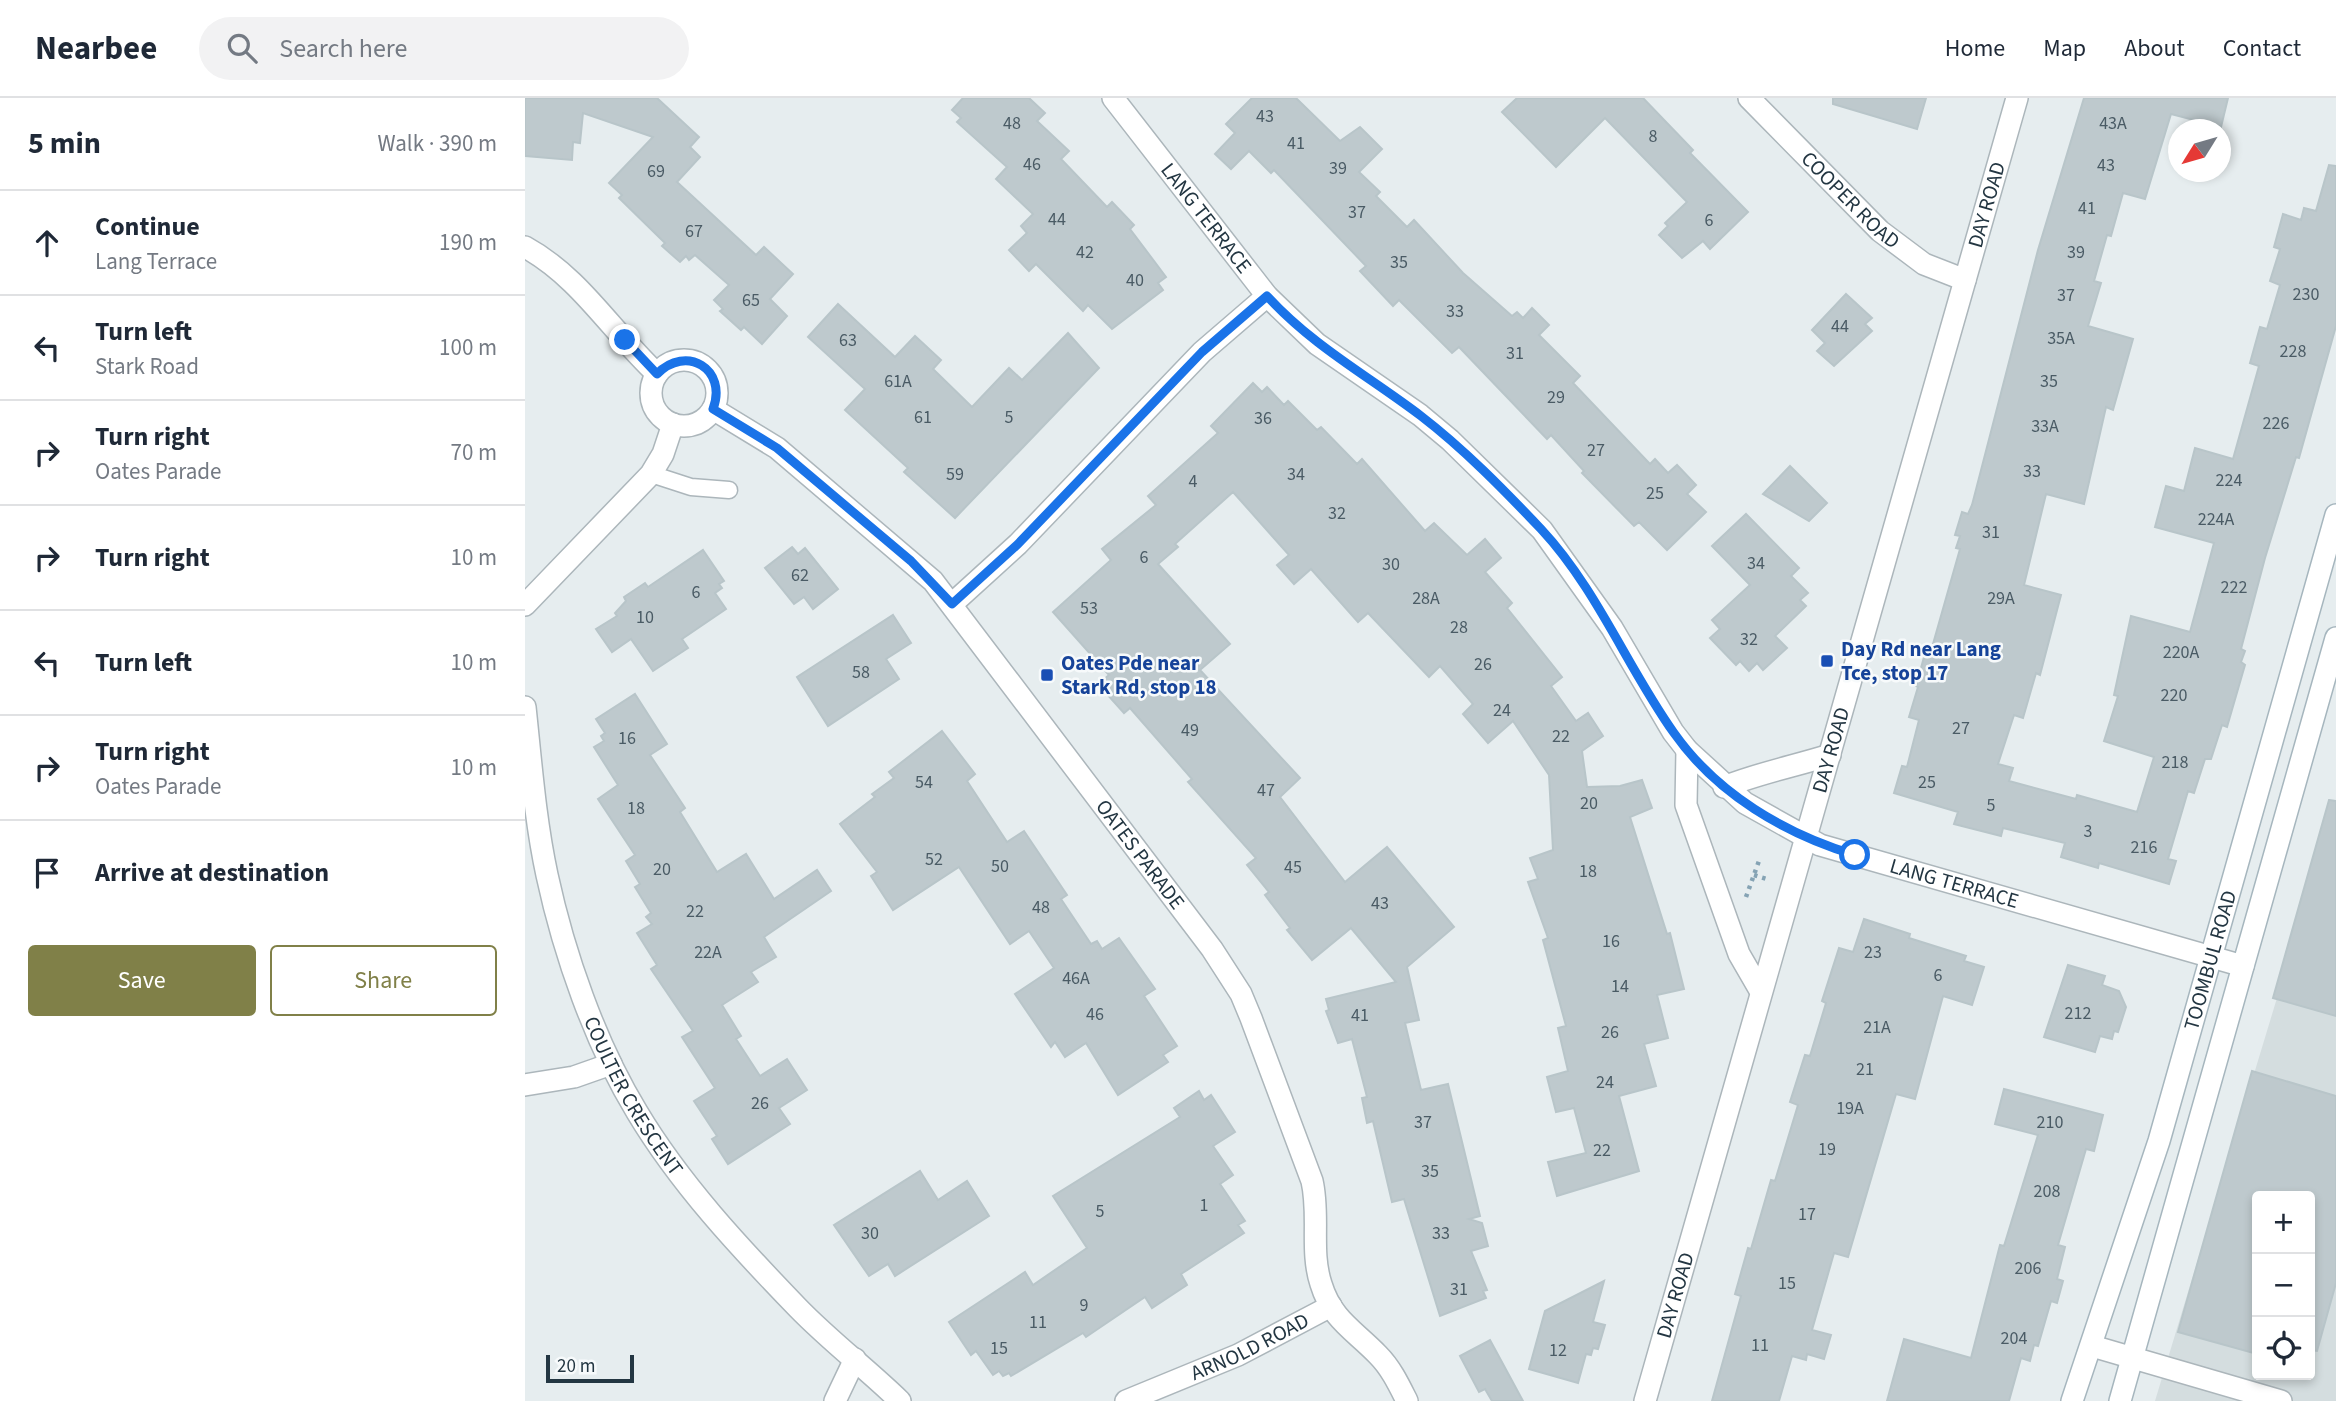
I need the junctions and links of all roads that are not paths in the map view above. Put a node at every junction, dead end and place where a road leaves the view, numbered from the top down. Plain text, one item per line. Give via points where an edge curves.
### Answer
1 (1113, 98) edge
2 (1749, 98) edge
3 (2017, 98) edge
4 (525, 247) edge
5 (1965, 280) junction
6 (1267, 296) junction
7 (657, 374) junction
8 (713, 409) junction
9 (673, 424) junction
10 (652, 474) junction
11 (729, 490) dead end
12 (2336, 514) edge
13 (952, 604) junction
14 (525, 605) edge
15 (2336, 638) edge
16 (2330, 680) edge
17 (525, 707) edge
18 (1687, 750) junction
19 (1830, 755) junction
20 (1724, 787) junction
21 (1805, 838) junction
22 (2212, 957) junction
23 (2243, 966) junction
24 (1761, 992) junction
25 (611, 1064) junction
26 (525, 1085) edge
27 (1331, 1306) junction
28 (2092, 1346) junction
29 (855, 1359) junction
30 (2132, 1359) junction
31 (835, 1401) edge
32 (900, 1401) edge
33 (1126, 1401) edge
34 (1407, 1401) edge
35 (1645, 1401) edge
36 (2072, 1401) edge
37 (2120, 1401) edge
38 (2281, 1401) edge

1 - 6 street, LANG TERRACE
2 - 5 street, COOPER ROAD via 1880,231 1924,264
3 - 5 street, DAY ROAD
4 - 7 street via 572,281
5 - 19 street, DAY ROAD
6 - 13 street via 1202,352 1018,544
6 - 18 street, LANG TERRACE via 1317,344 1450,440 1542,530 1612,628
7 - 8 street via 675,361 706,368 717,388
7 - 9 street via 652,383 653,403
8 - 9 street via 700,422
8 - 13 street, OATES PARADE via 777,448 911,561
9 - 10 street
10 - 11 lane via 691,487
10 - 14 street
12 - 22 street, TOOMBUL ROAD
13 - 27 street, OATES PARADE via 1241,994 1312,1181 1318,1209 1317,1270
15 - 16 street, TOOMBUL ROAD
16 - 23 street, TOOMBUL ROAD
17 - 25 street, COULTER CRESCENT via 550,888
18 - 20 street, LANG TERRACE
18 - 24 street via 1686,805 1739,954
19 - 20 street via 1764,771
19 - 21 street, DAY ROAD
20 - 21 street, LANG TERRACE
21 - 22 street, LANG TERRACE
21 - 24 street, DAY ROAD
22 - 23 street, LANG TERRACE
22 - 28 street, TOOMBUL ROAD via 2140,1204
23 - 30 street, TOOMBUL ROAD
24 - 35 street, DAY ROAD
25 - 26 street via 574,1077
25 - 29 street, COULTER CRESCENT via 638,1115 711,1214 799,1309
27 - 33 street, ARNOLD ROAD via 1238,1355
27 - 34 street, OATES PARADE via 1344,1325 1379,1356
28 - 30 street
28 - 36 street, TOOMBUL ROAD
29 - 31 street
29 - 32 street, COULTER CRESCENT
30 - 37 street, TOOMBUL ROAD
30 - 38 street

